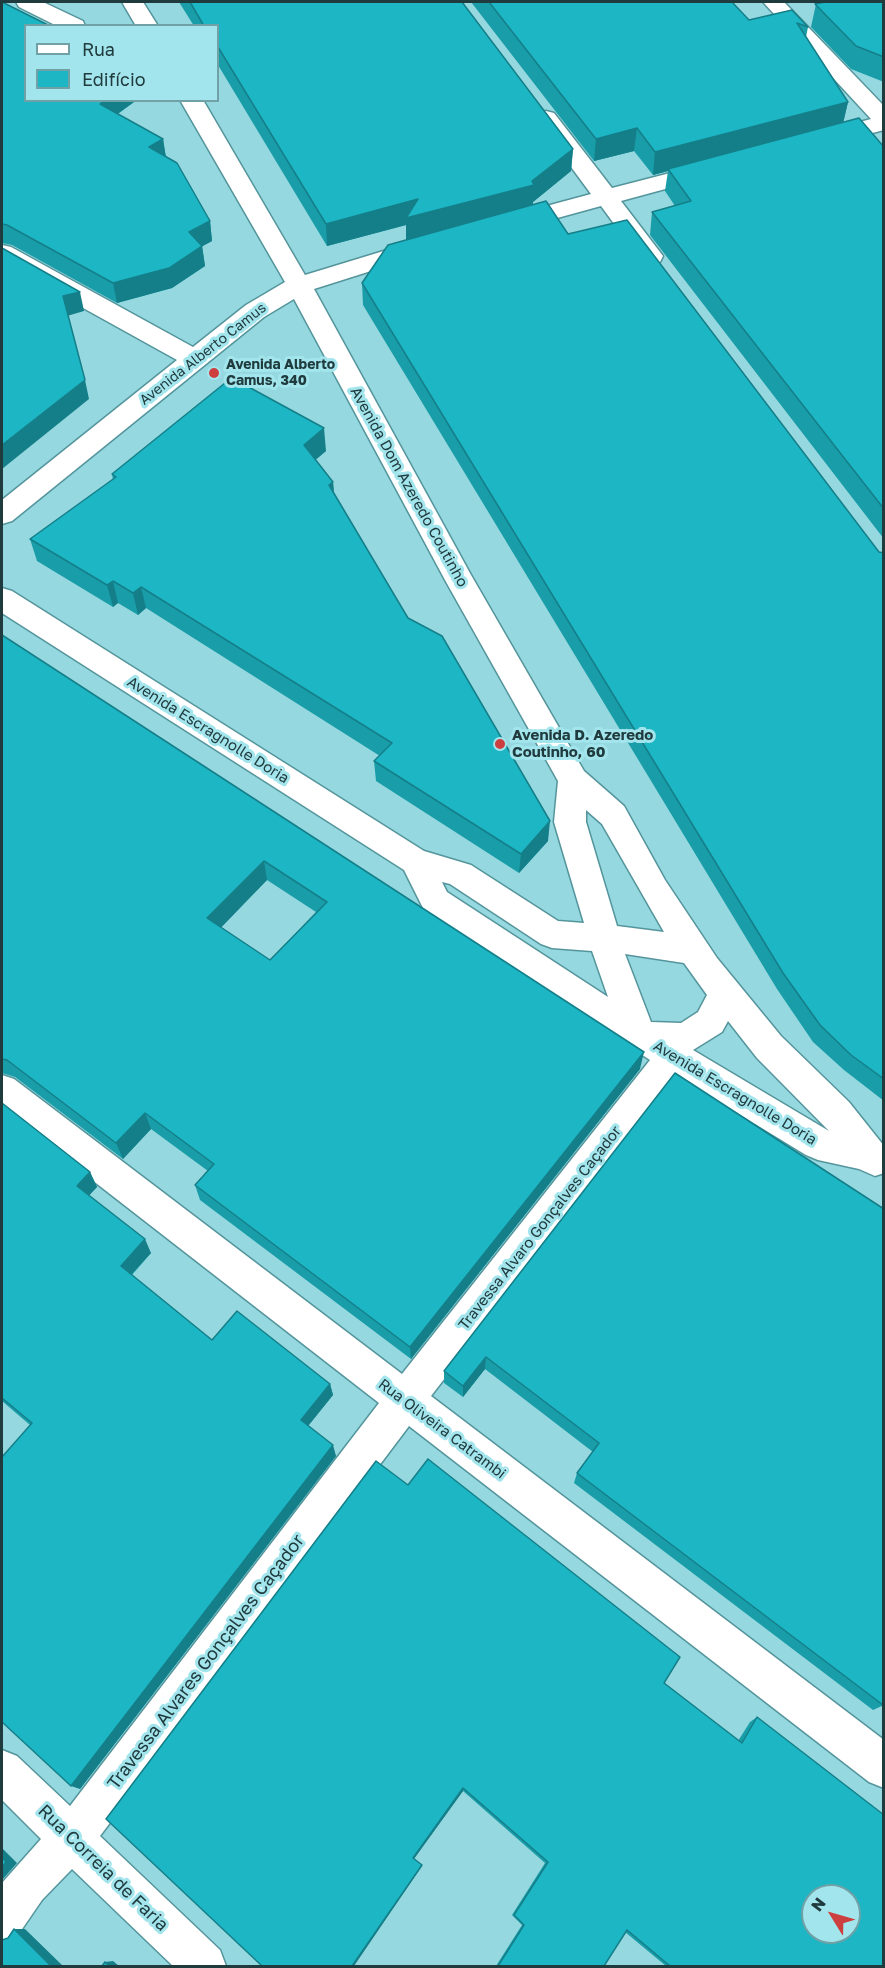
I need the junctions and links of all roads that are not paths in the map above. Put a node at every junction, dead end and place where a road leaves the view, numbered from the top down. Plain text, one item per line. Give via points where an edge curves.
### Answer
1 (27, 2) edge
2 (133, 2) edge
3 (773, 2) edge
4 (71, 24) edge
5 (146, 24) edge
6 (192, 102) edge
7 (535, 104) edge
8 (884, 121) edge
9 (803, 144) edge
10 (733, 163) edge
11 (606, 197) junction
12 (484, 230) edge
13 (439, 242) edge
14 (2, 253) edge
15 (663, 273) edge
16 (299, 285) junction
17 (195, 360) junction
18 (2, 514) edge
19 (2, 599) edge
20 (573, 780) junction
21 (415, 861) junction
22 (604, 938) junction
23 (694, 951) junction
24 (725, 994) junction
25 (640, 1036) junction
26 (674, 1056) junction
27 (2, 1090) edge
28 (875, 1160) edge
29 (405, 1400) junction
30 (884, 1767) edge
31 (2, 1771) edge
32 (73, 1837) junction
33 (2, 1918) edge
34 (204, 1966) edge

1 - 4 street
2 - 5 street
3 - 8 street
6 - 16 street, Avenida Dom Azeredo Coutinho
7 - 11 street
8 - 9 street
10 - 11 street
11 - 12 street
11 - 15 street
13 - 16 street, Avenida Alberto Camus
14 - 17 street
16 - 17 street, Avenida Alberto Camus via 255,311
16 - 20 street, Avenida Dom Azeredo Coutinho
17 - 18 street, Avenida Alberto Camus
19 - 21 street, Avenida Escragnolle Doria
20 - 22 street via 570,822
20 - 23 street, Avenida Dom Azeredo Coutinho via 613,815
21 - 22 street, Avenida Escragnolle Doria via 460,874 552,934
21 - 25 street, Avenida Escragnolle Doria via 436,902
22 - 23 street, Avenida Escragnolle Doria
22 - 25 street, Avenida Escragnolle Doria
23 - 24 street, Avenida Escragnolle Doria
24 - 25 street, Avenida Escragnolle Doria via 710,1022 686,1038
24 - 28 street, Avenida Escragnolle Doria via 769,1047 837,1113
25 - 26 street, Avenida Escragnolle Doria
26 - 28 street, Avenida Escragnolle Doria via 818,1144
26 - 29 street, Travessa Alvaro Gonçalves Caçador
27 - 29 street, Rua Oliveira Catrambi
29 - 30 street, Rua Oliveira Catrambi
29 - 32 street, Travessa Alvares Gonçalves Caçador
31 - 32 street, Rua Correia de Faria
32 - 33 street, Travessa Alvares Gonçalves Caçador
32 - 34 street, Rua Correia de Faria

